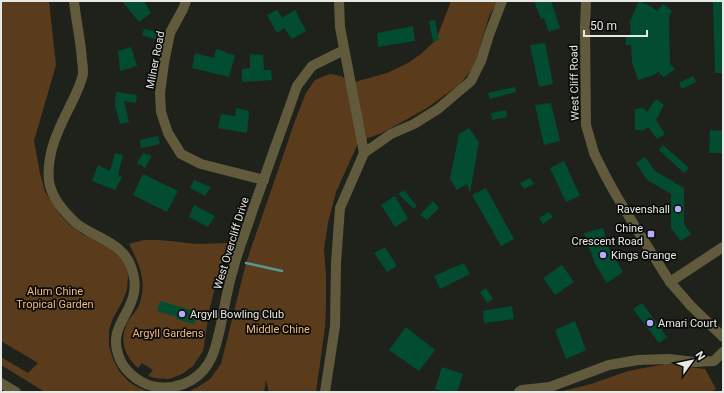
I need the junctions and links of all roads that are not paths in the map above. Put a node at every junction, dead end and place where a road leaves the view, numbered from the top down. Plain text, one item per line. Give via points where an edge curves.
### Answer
1 (74, 1) edge
2 (186, 1) edge
3 (339, 1) edge
4 (502, 1) edge
5 (586, 1) edge
6 (344, 50) junction
7 (364, 152) junction
8 (264, 180) junction
9 (723, 247) edge
10 (670, 282) junction
11 (723, 337) edge
12 (723, 352) edge
13 (1, 383) edge
14 (16, 392) edge
15 (325, 392) edge
16 (519, 392) edge

1 - 8 street, West Overcliff Drive via 83,72 78,90 51,151 49,183 55,199 76,223 118,248 127,258 133,273 134,295 118,328 115,343 118,356 126,370 136,378 148,385 174,388 199,375 208,364 214,353 232,270
2 - 8 street, Milner Road via 170,33 164,62 160,93 161,112 168,133 181,154 201,164
3 - 6 street
4 - 7 street via 472,81 438,109
5 - 10 street, West Cliff Road via 586,125 594,153 620,202
6 - 7 street
6 - 8 street, West Overcliff Drive via 312,66 297,86
7 - 15 street via 340,208 335,326
9 - 10 street
10 - 11 street, West Cliff Road
12 - 16 street via 714,361 638,360 609,365 550,387
13 - 14 street

